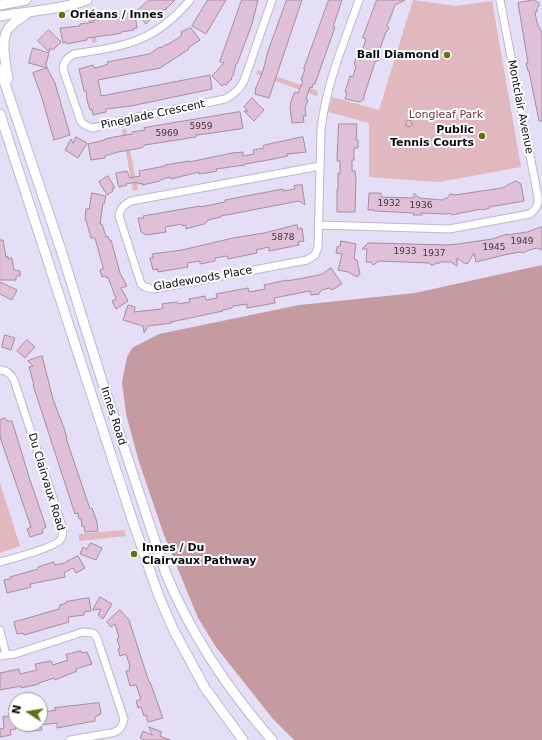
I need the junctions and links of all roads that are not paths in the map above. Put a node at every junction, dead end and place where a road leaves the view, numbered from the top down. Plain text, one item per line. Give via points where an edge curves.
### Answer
1 (26, 0) edge
2 (87, 0) edge
3 (190, 0) edge
4 (272, 0) edge
5 (359, 0) edge
6 (500, 0) edge
7 (0, 5) edge
8 (28, 13) junction
9 (0, 16) edge
10 (0, 68) edge
11 (14, 112) junction
12 (0, 114) edge
13 (320, 166) junction
14 (319, 225) junction
15 (0, 370) edge
16 (0, 562) edge
17 (0, 630) edge
18 (3, 656) edge
19 (70, 740) edge
20 (243, 740) edge
21 (272, 740) edge

1 - 7 main road
2 - 8 main road via 71,6
3 - 4 street, Pineglade Crescent via 178,15 145,38 119,46 74,54 68,58 63,69 81,122 92,128 231,97 244,81
5 - 13 street, Gladewoods Place via 327,96 321,130
6 - 14 street, Montclair Avenue via 538,197 535,210 530,214 450,230
8 - 9 main road
8 - 11 main road via 9,28 4,40 4,56
10 - 11 main road, Innes Road
11 - 21 main road, Innes Road via 166,574 179,604 215,667
12 - 20 main road, Innes Road via 158,594 174,631 205,688
13 - 14 street, Gladewoods Place
13 - 14 street, Gladewoods Place via 131,202 124,205 119,216 139,280 149,289 307,260 317,251
15 - 16 street, Du Clairvaux Road via 12,374 63,534 52,546
17 - 18 street
18 - 19 street via 83,632 93,634 97,638 124,719 123,724 118,732

